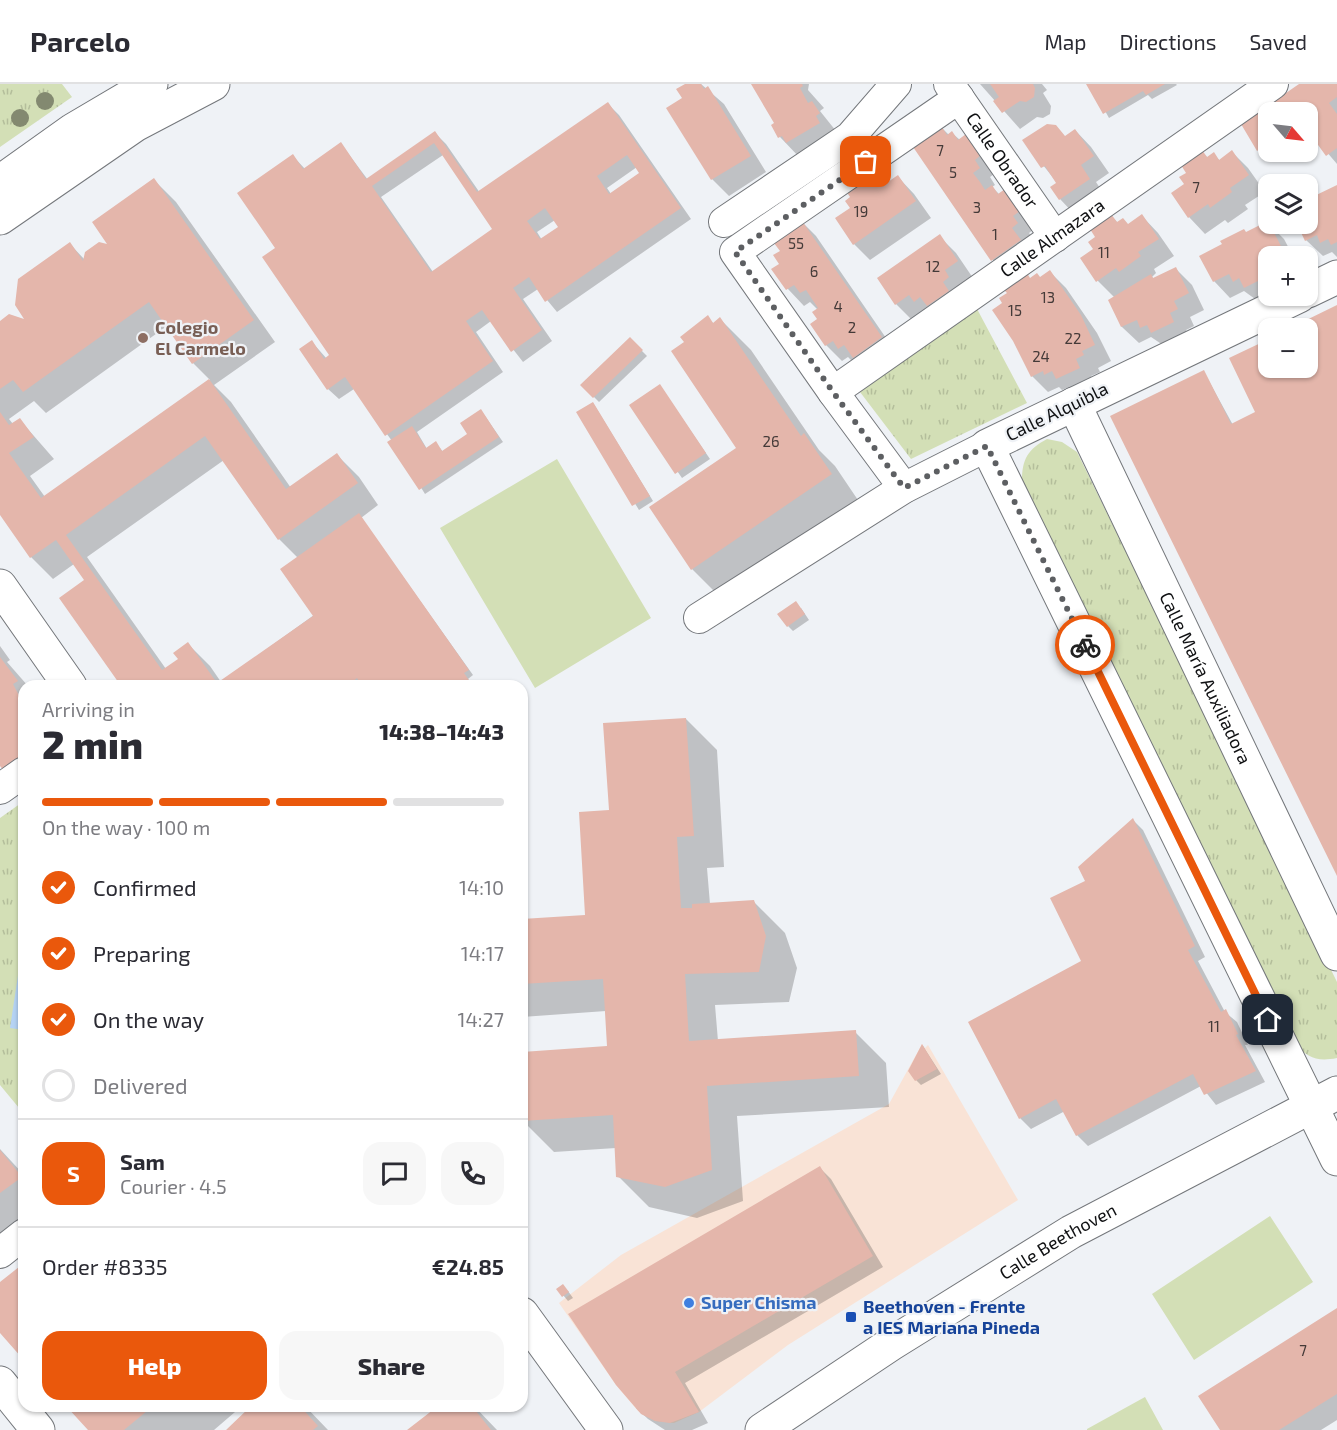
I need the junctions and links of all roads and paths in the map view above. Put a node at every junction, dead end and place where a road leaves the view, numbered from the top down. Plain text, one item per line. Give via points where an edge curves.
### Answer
1 (151, 84) edge
2 (211, 84) edge
3 (896, 84) edge
4 (1273, 84) edge
5 (954, 91) edge
6 (0, 182) edge
7 (0, 218) edge
8 (724, 222) dead end
9 (1054, 237) junction
10 (1337, 277) edge
11 (1318, 286) edge
12 (1278, 306) edge
13 (833, 392) junction
14 (1074, 404) junction
15 (987, 446) junction
16 (904, 488) junction
17 (0, 586) edge
18 (699, 618) dead end
19 (66, 680) edge
20 (18, 776) edge
21 (0, 789) edge
22 (1337, 954) edge
23 (1324, 1100) edge
24 (1337, 1160) edge
25 (18, 1239) edge
26 (0, 1253) edge
27 (528, 1322) edge
28 (0, 1383) edge
29 (18, 1405) edge
30 (23, 1412) edge
31 (38, 1430) edge
32 (606, 1430) edge
33 (762, 1430) edge

1 - 6 street via 73,130
2 - 7 street via 135,125
3 - 8 street via 850,137
4 - 9 street, Calle Almazara
5 - 9 street, Calle Obrador
5 - 13 street via 735,252
9 - 13 street, Calle Almazara
10 - 11 street
12 - 14 street, Calle Alquibla
13 - 16 street
14 - 15 street, Calle Alquibla
14 - 22 street, Calle María Auxiliadora
15 - 16 street, Calle Alquibla
15 - 23 street
16 - 18 street, Calle Alquibla
17 - 19 street
20 - 21 street
23 - 24 street
23 - 33 street, Calle Beethoven via 1062,1238 882,1349
25 - 26 street
27 - 32 street
28 - 29 street
30 - 31 street

